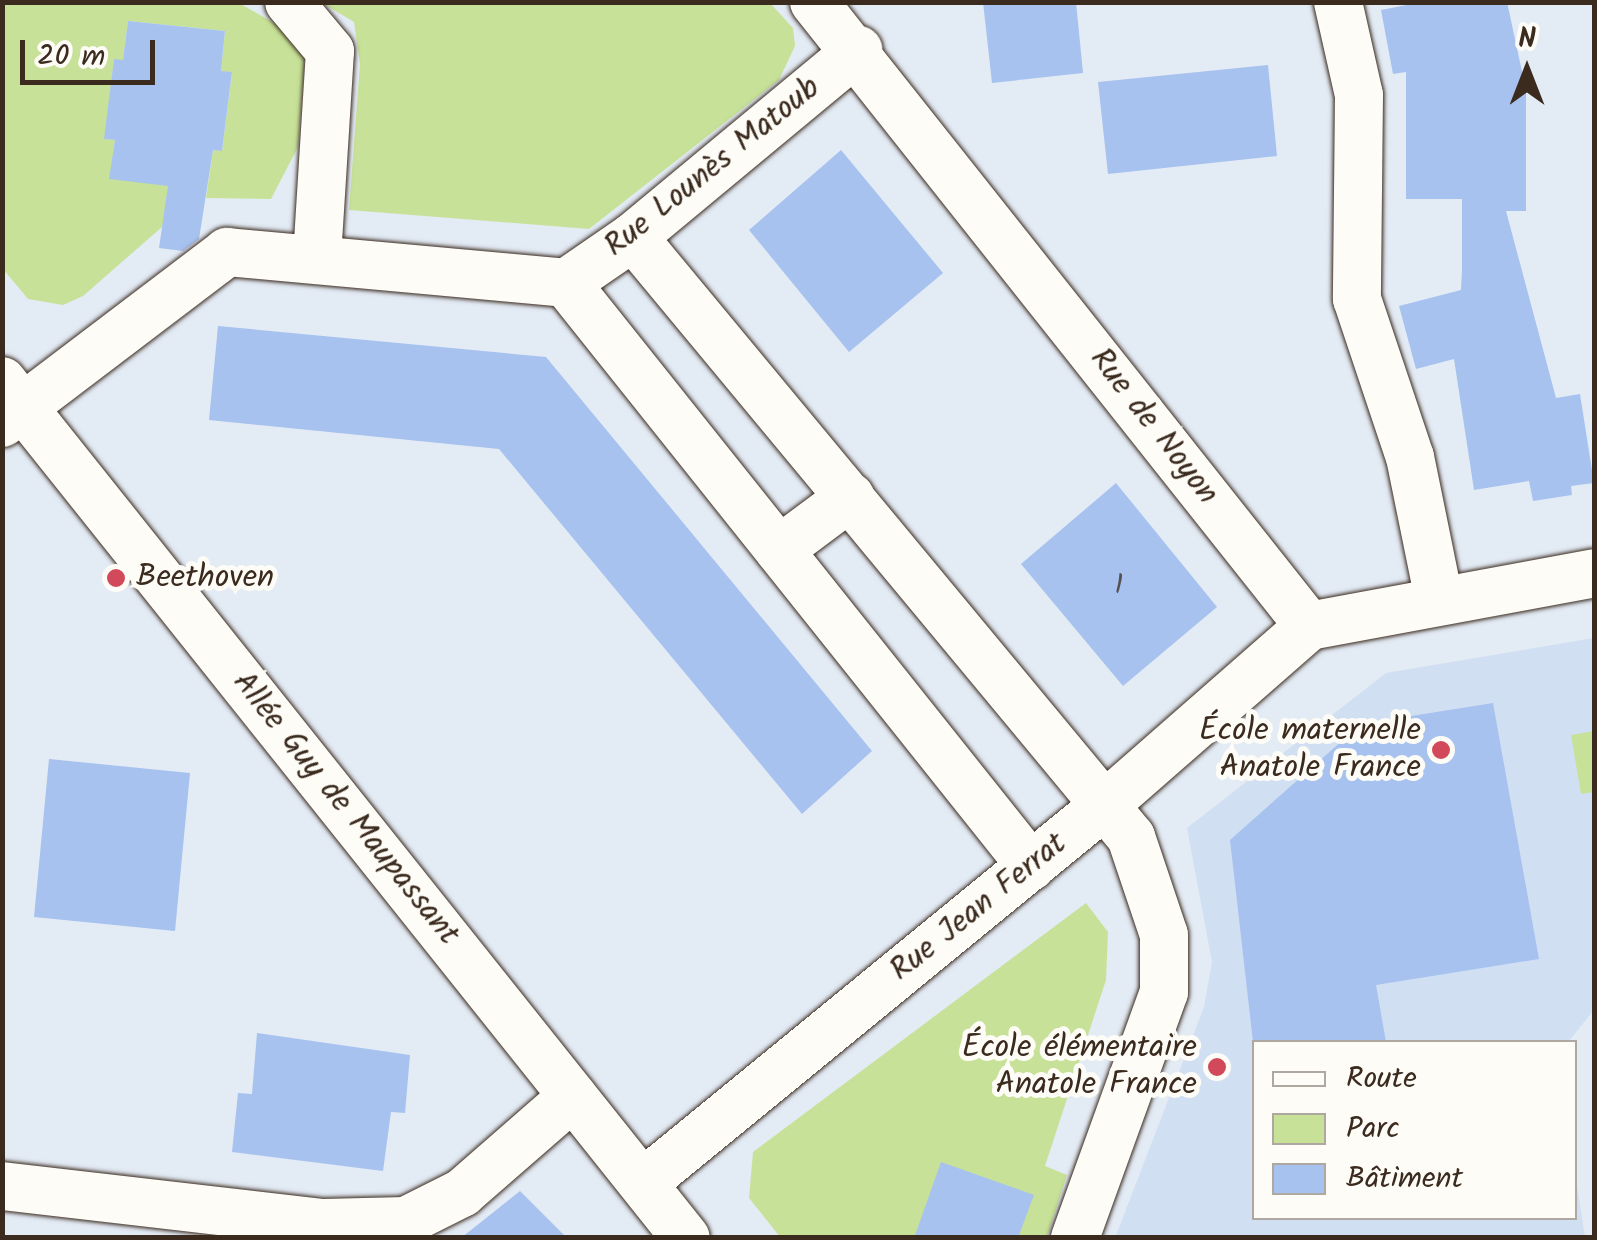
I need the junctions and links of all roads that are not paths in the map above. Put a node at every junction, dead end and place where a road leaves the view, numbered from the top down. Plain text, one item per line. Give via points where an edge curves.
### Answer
1 (289, 2) edge
2 (814, 2) edge
3 (1338, 2) edge
4 (858, 50) junction
5 (633, 237) junction
6 (317, 260) junction
7 (566, 283) junction
8 (10, 404) edge
9 (850, 497) junction
10 (779, 550) junction
11 (1594, 573) edge
12 (1438, 600) junction
13 (1309, 626) junction
14 (1106, 804) junction
15 (1031, 866) junction
16 (573, 1096) junction
17 (643, 1183) junction
18 (2, 1186) edge
19 (686, 1238) edge
20 (1075, 1238) edge

1 - 6 street via 330,51
2 - 4 street, Rue de Noyon
3 - 12 street via 1359,95 1357,298 1410,457
4 - 5 street, Rue Lounès Matoub
4 - 13 street, Rue de Noyon
5 - 7 street, Rue Lounès Matoub
5 - 9 street
6 - 7 street
6 - 8 street via 216,255
7 - 10 street
8 - 16 street, Allée Guy de Maupassant
9 - 10 street
9 - 14 street
10 - 15 street
11 - 12 street
12 - 13 street
13 - 14 street, Rue Jean Ferrat
14 - 15 street, Rue Jean Ferrat
14 - 20 street via 1154,890 1164,992
15 - 17 street, Rue Jean Ferrat
16 - 17 street, Allée Guy de Maupassant
16 - 18 street via 462,1193 406,1220 323,1223
17 - 19 street, Allée Guy de Maupassant

